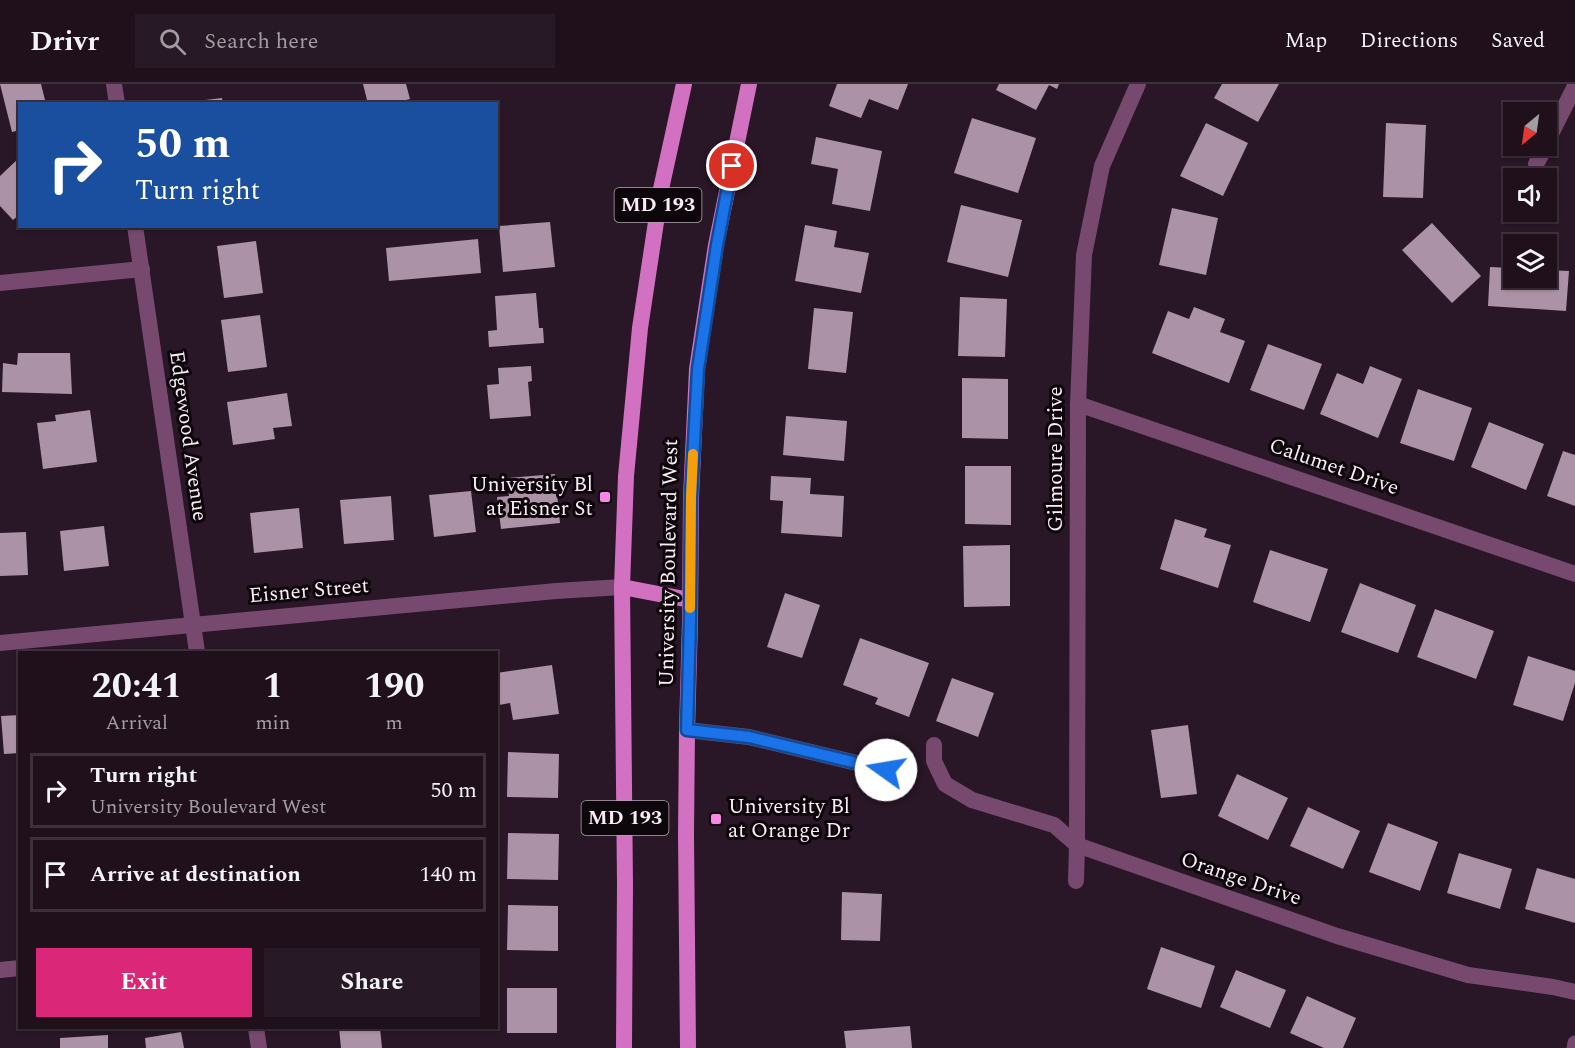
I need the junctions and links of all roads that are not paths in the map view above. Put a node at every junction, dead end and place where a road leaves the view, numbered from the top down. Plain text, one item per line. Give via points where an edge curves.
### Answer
1 (114, 84) edge
2 (684, 84) edge
3 (749, 84) edge
4 (1138, 84) edge
5 (1575, 86) edge
6 (117, 102) edge
7 (1557, 123) edge
8 (1540, 156) edge
9 (1536, 165) dead end
10 (135, 228) edge
11 (142, 269) junction
12 (0, 283) edge
13 (1078, 404) junction
14 (1575, 574) edge
15 (622, 587) junction
16 (690, 600) junction
17 (192, 624) junction
18 (0, 643) edge
19 (197, 651) edge
20 (687, 730) junction
21 (934, 746) dead end
22 (886, 770) dead end
23 (1077, 845) junction
24 (1076, 881) dead end
25 (18, 968) edge
26 (0, 970) edge
27 (1575, 992) edge
28 (256, 1029) edge
29 (1575, 1043) edge
30 (259, 1048) edge
31 (624, 1048) edge
32 (688, 1048) edge
33 (1574, 1048) edge

1 - 6 street
2 - 15 main road, University Boulevard West / MD 193 via 661,189 640,328 626,476
3 - 16 main road, University Boulevard West / MD 193 via 717,245 698,369
4 - 13 street, Gilmoure Drive via 1102,166 1084,255
5 - 7 street
8 - 9 street
10 - 11 street, Edgewood Avenue
11 - 12 street
11 - 17 street, Edgewood Avenue
13 - 14 street, Calumet Drive
13 - 23 street, Gilmoure Drive
15 - 16 main road
15 - 17 street, Eisner Street
15 - 31 main road, University Boulevard West / MD 193
16 - 20 main road, University Boulevard West / MD 193
17 - 18 street, Eisner Street
17 - 19 street, Edgewood Avenue
20 - 22 street via 749,737
20 - 32 main road, University Boulevard West / MD 193
21 - 23 street, Orange Drive via 934,761 945,784 972,800 1054,825
23 - 24 street, Gilmoure Drive
23 - 27 street, Orange Drive via 1337,936 1468,975
25 - 26 street
28 - 30 street
29 - 33 lane

